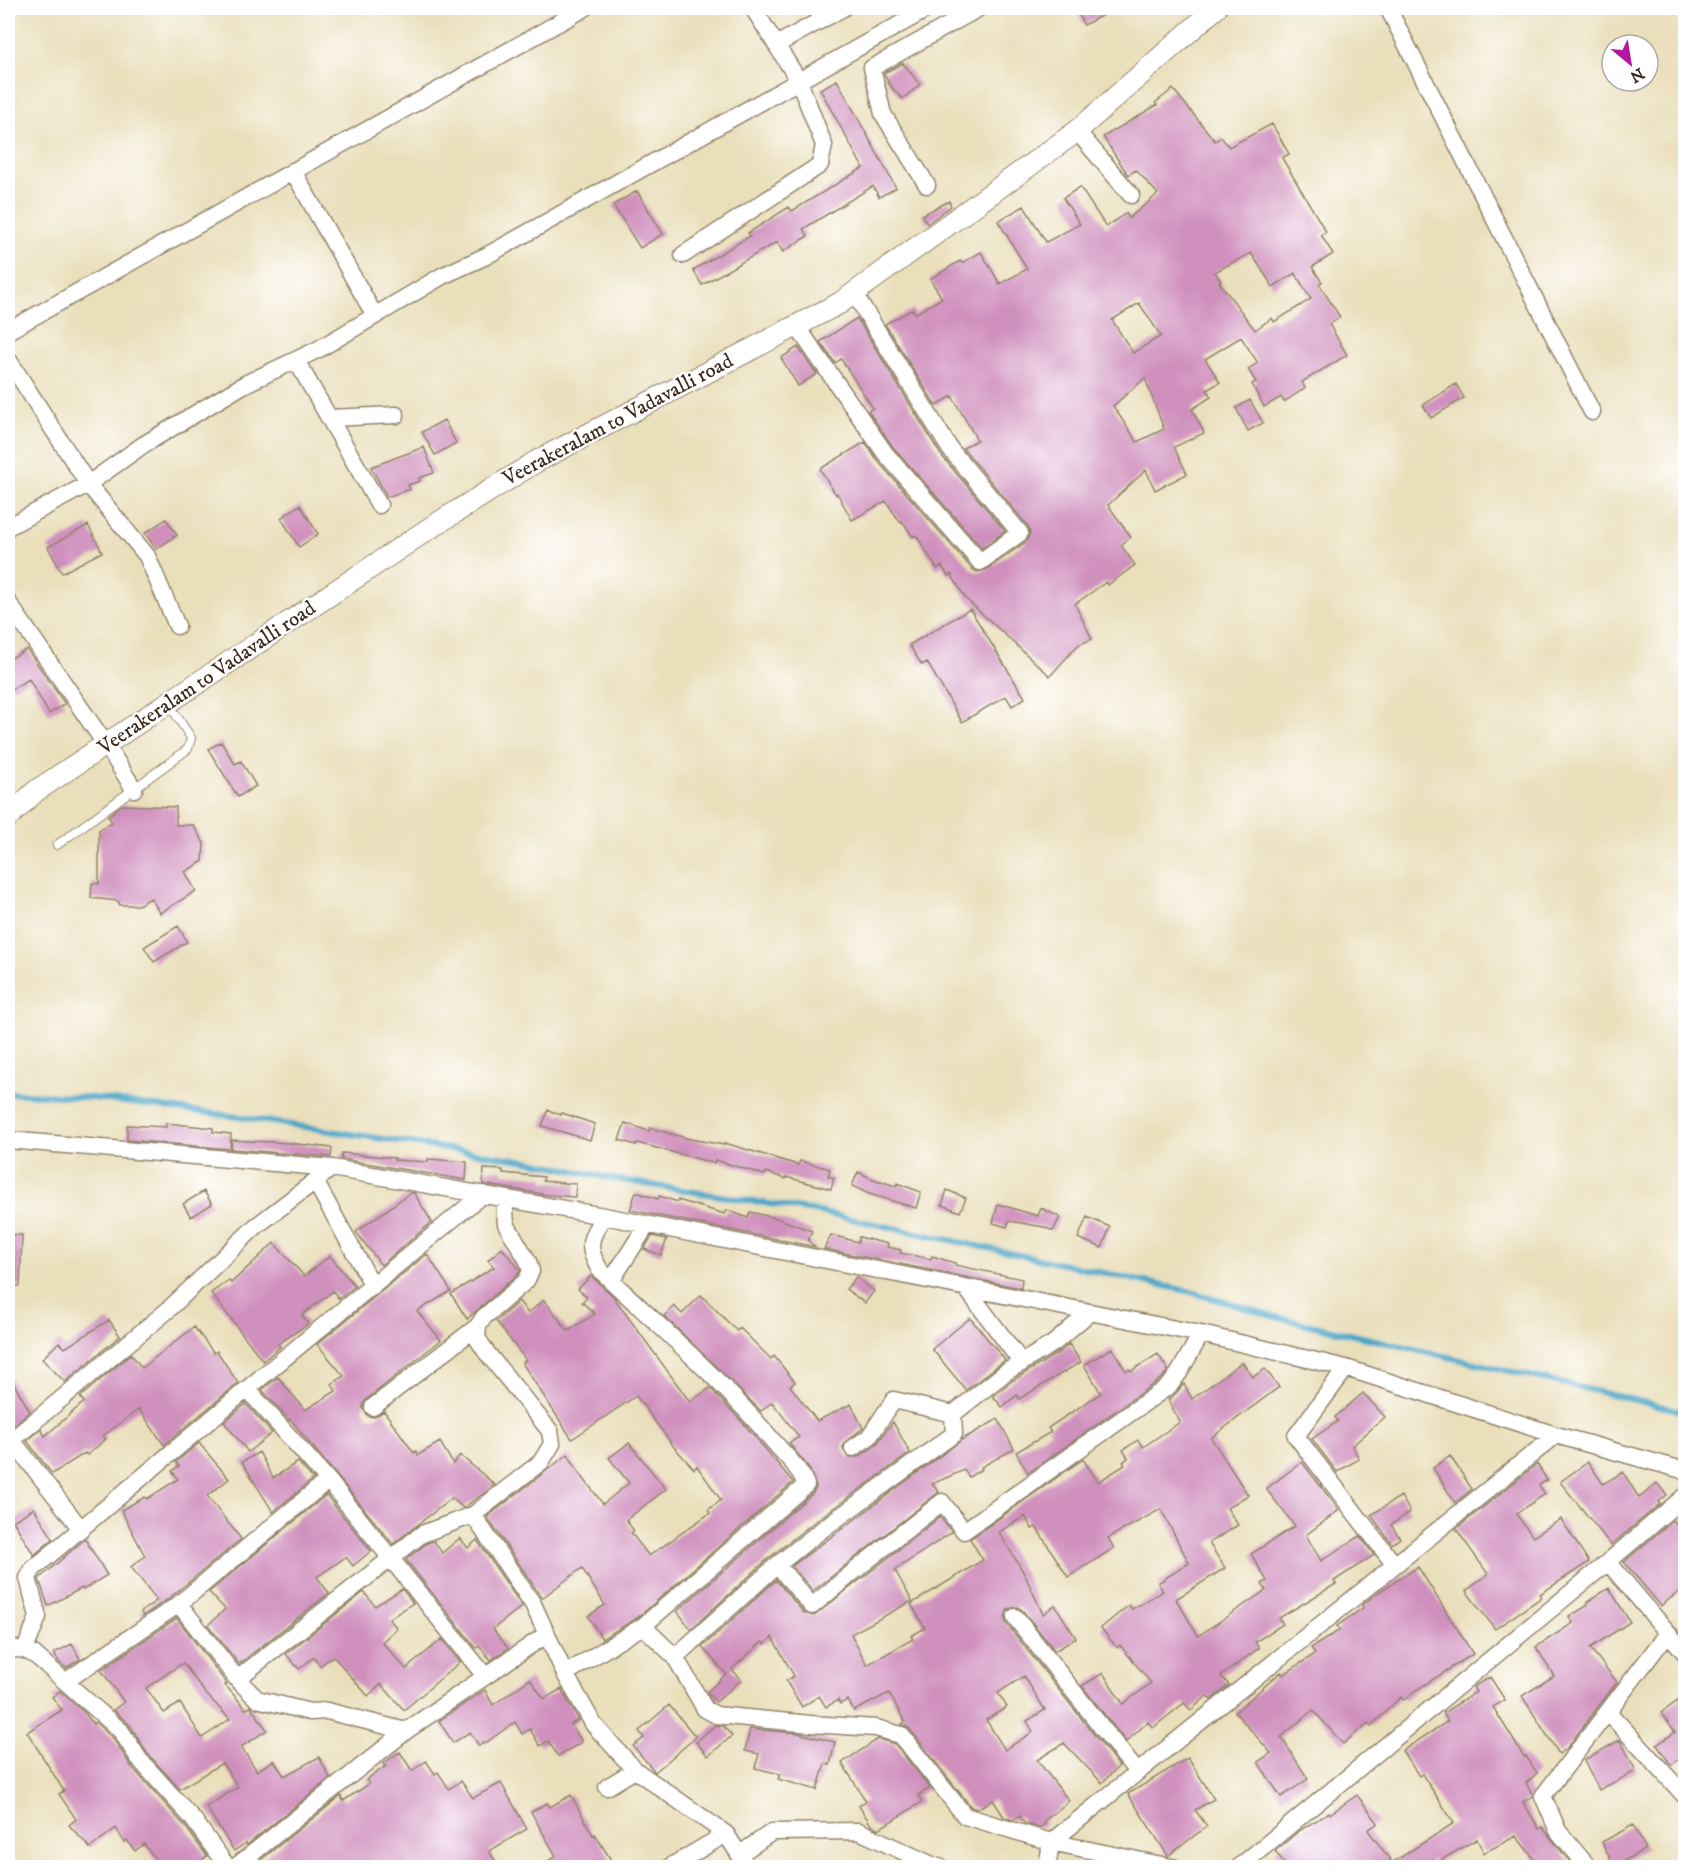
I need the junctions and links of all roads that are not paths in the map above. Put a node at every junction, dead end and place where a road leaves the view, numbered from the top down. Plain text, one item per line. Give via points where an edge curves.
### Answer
1 (585, 8) edge
2 (753, 8) edge
3 (929, 8) edge
4 (979, 8) edge
5 (1216, 8) edge
6 (1388, 8) edge
7 (837, 9) edge
8 (776, 45) junction
9 (799, 81) junction
10 (1077, 131) junction
11 (293, 171) junction
12 (927, 184) dead end
13 (1131, 195) dead end
14 (683, 255) dead end
15 (854, 293) junction
16 (375, 316) junction
17 (796, 325) junction
18 (8, 331) edge
19 (8, 358) edge
20 (296, 360) junction
21 (1592, 412) dead end
22 (396, 414) dead end
23 (329, 418) junction
24 (88, 484) junction
25 (379, 505) dead end
26 (8, 527) edge
27 (8, 602) edge
28 (177, 626) dead end
29 (169, 703) junction
30 (106, 745) junction
31 (134, 789) junction
32 (8, 817) edge
33 (57, 845) dead end
34 (8, 1140) edge
35 (332, 1168) junction
36 (315, 1181) junction
37 (483, 1194) junction
38 (504, 1199) junction
39 (604, 1216) junction
40 (647, 1225) junction
41 (611, 1281) junction
42 (373, 1286) junction
43 (966, 1288) junction
44 (1090, 1312) junction
45 (478, 1326) junction
46 (1201, 1334) junction
47 (1022, 1363) junction
48 (1346, 1368) junction
49 (247, 1389) junction
50 (373, 1407) dead end
51 (953, 1414) junction
52 (1556, 1435) junction
53 (853, 1448) dead end
54 (1686, 1471) edge
55 (328, 1480) junction
56 (1686, 1496) edge
57 (473, 1515) junction
58 (81, 1529) junction
59 (391, 1557) junction
60 (1608, 1562) junction
61 (1394, 1564) junction
62 (777, 1565) junction
63 (179, 1604) junction
64 (1015, 1617) dead end
65 (643, 1626) junction
66 (1668, 1633) junction
67 (547, 1634) junction
68 (8, 1648) edge
69 (25, 1650) junction
70 (1686, 1654) edge
71 (675, 1657) junction
72 (565, 1674) junction
73 (485, 1676) junction
74 (237, 1679) junction
75 (66, 1682) junction
76 (1608, 1712) junction
77 (406, 1731) junction
78 (635, 1770) junction
79 (1137, 1772) junction
80 (607, 1786) dead end
81 (1686, 1797) edge
82 (726, 1834) junction
83 (1051, 1842) junction
84 (744, 1861) edge
85 (228, 1868) edge
86 (234, 1868) edge
87 (668, 1868) edge
88 (942, 1868) edge
89 (1047, 1868) edge
90 (1176, 1868) edge
91 (1238, 1868) edge
92 (1588, 1868) edge

1 - 11 street
2 - 8 street
3 - 9 street
4 - 12 street via 872,68 883,114
5 - 10 street, Veerakeralam to Vadavalli road
6 - 21 street
7 - 8 street
8 - 9 street
9 - 14 street via 824,145 820,165
9 - 16 street
10 - 13 street
10 - 15 street, Veerakeralam to Vadavalli road
11 - 16 street
11 - 18 street
15 - 17 street, Veerakeralam to Vadavalli road
15 - 17 street via 950,449 1020,533 980,562 885,453
16 - 20 street
17 - 29 street, Veerakeralam to Vadavalli road via 537,461 426,530
19 - 24 street
20 - 23 street
20 - 24 street via 235,390 142,445
22 - 23 street
23 - 25 street
24 - 26 street
24 - 28 street via 147,556
27 - 30 street
29 - 30 street, Veerakeralam to Vadavalli road
29 - 31 lane via 192,743
30 - 31 street
30 - 32 street, Veerakeralam to Vadavalli road via 36,791
31 - 33 lane
34 - 35 street
35 - 36 street
35 - 37 street
36 - 42 street
36 - 58 street via 255,1227 168,1310 12,1440
37 - 38 street
37 - 42 street
38 - 39 street
38 - 45 street via 506,1224 531,1271 526,1281
39 - 40 street
39 - 41 street via 593,1232 590,1246 593,1259
40 - 41 street
40 - 43 street
41 - 65 street via 748,1411 806,1485
42 - 49 street
43 - 44 street
43 - 47 street
44 - 46 street
44 - 47 street via 1054,1343
45 - 50 street
45 - 57 street via 477,1338 550,1431 552,1444 541,1462
46 - 48 street
46 - 62 street via 1170,1385 964,1531 942,1502 812,1606
47 - 51 street
48 - 52 street
48 - 61 street via 1296,1436
49 - 55 street
49 - 58 street
51 - 53 street via 894,1400 868,1437
51 - 62 street via 954,1434
52 - 54 street
52 - 61 street
55 - 59 street
55 - 63 street
56 - 60 street
57 - 59 street via 422,1534
57 - 67 street via 534,1604
58 - 69 street via 33,1569 28,1578 38,1617
59 - 73 street
59 - 74 street
60 - 66 street
60 - 91 street
61 - 79 street
62 - 71 street
63 - 74 street
63 - 75 street
64 - 79 street
65 - 71 street
65 - 72 street
66 - 70 street
66 - 76 street
67 - 72 street
67 - 73 street
68 - 69 street
69 - 75 street
71 - 83 street via 705,1709 716,1715 876,1728 901,1735 965,1816
72 - 78 street via 594,1725
73 - 77 street
74 - 77 street via 257,1699
75 - 85 street via 121,1731 139,1759 193,1819
76 - 81 street
76 - 92 street via 1544,1796 1558,1831
77 - 86 street
78 - 80 street
78 - 82 street
79 - 83 street
82 - 84 street
82 - 87 street
83 - 89 street
83 - 90 street
84 - 88 street via 772,1832 859,1831

